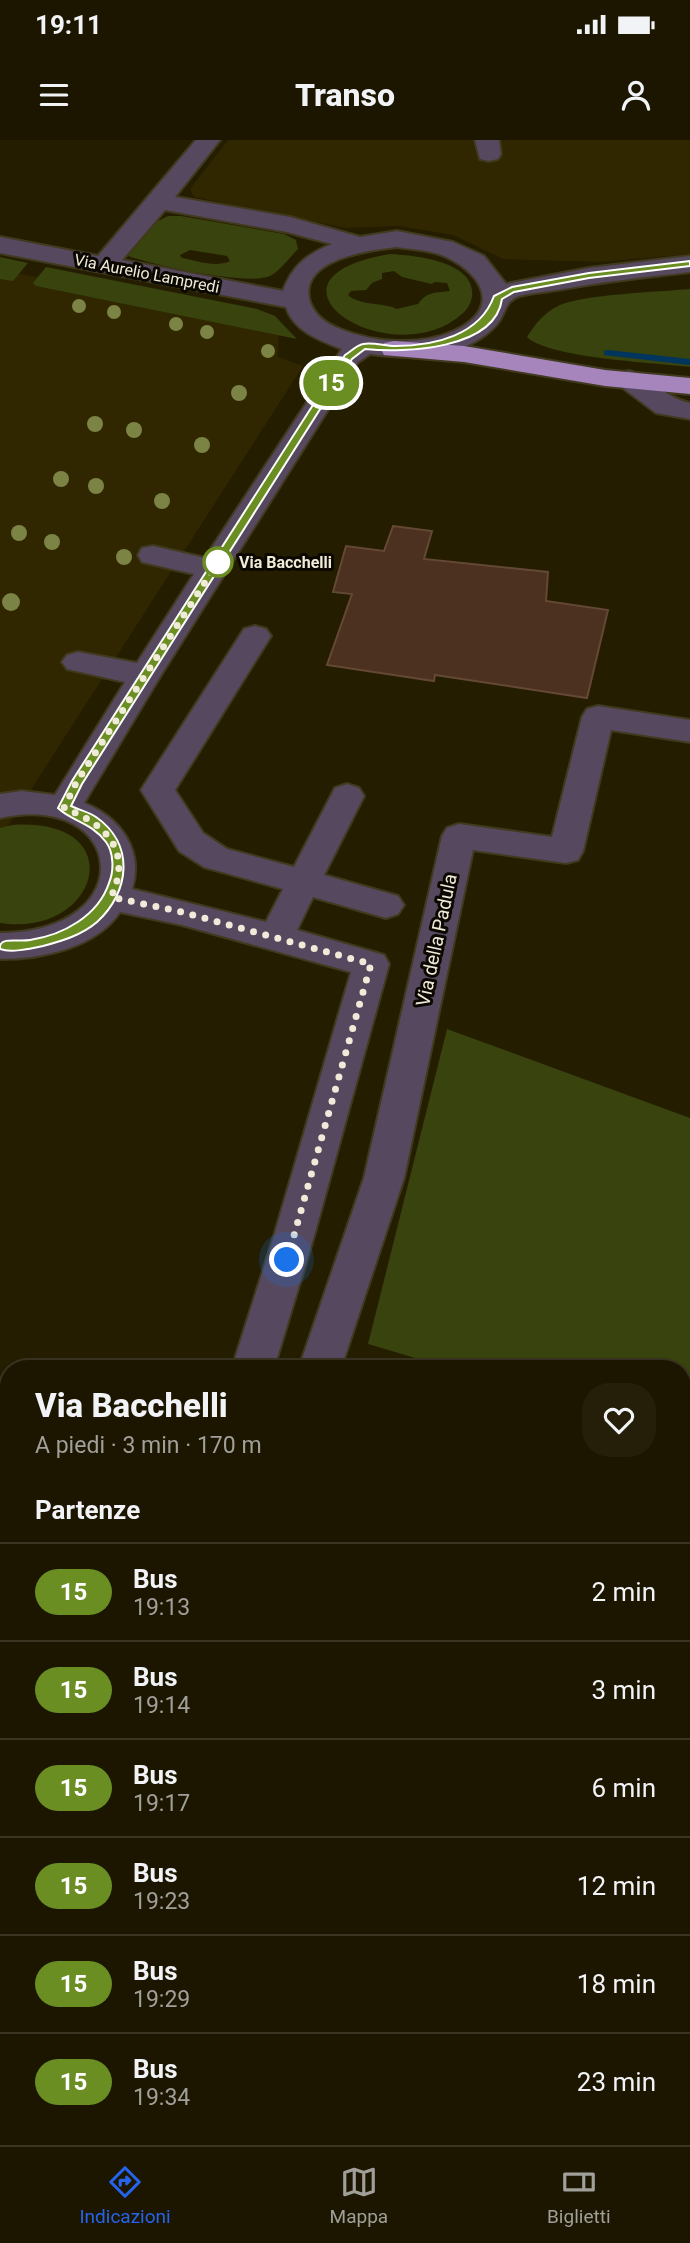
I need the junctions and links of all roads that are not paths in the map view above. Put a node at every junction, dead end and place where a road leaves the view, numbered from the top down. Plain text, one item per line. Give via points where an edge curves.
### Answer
1 (208, 140) edge
2 (159, 202) junction
3 (355, 243) junction
4 (0, 245) edge
5 (690, 264) edge
6 (104, 265) junction
7 (481, 265) junction
8 (589, 276) junction
9 (498, 298) junction
10 (295, 301) junction
11 (475, 330) junction
12 (363, 346) junction
13 (394, 349) junction
14 (617, 378) junction
15 (689, 392) edge
16 (153, 555) dead end
17 (214, 569) junction
18 (255, 636) dead end
19 (78, 662) dead end
20 (145, 676) junction
21 (690, 731) edge
22 (347, 796) dead end
23 (0, 806) edge
24 (64, 808) junction
25 (304, 883) junction
26 (111, 897) junction
27 (386, 905) dead end
28 (275, 938) junction
29 (0, 946) edge
30 (256, 1360) edge
31 (323, 1360) edge

1 - 2 street
2 - 3 street via 290,225
2 - 6 street
3 - 7 street via 397,239 430,243 459,251
3 - 10 street via 317,258 302,271 294,286
4 - 6 street, Via Aurelio Lampredi
5 - 8 street
6 - 10 street, Via Aurelio Lampredi
7 - 8 street
7 - 9 street via 494,281
8 - 9 street via 512,290
9 - 11 street via 490,317
10 - 12 street via 302,316 317,329
11 - 13 street via 439,344
11 - 14 highway via 513,350
12 - 13 street
12 - 17 street via 348,357
13 - 14 highway
14 - 15 street via 666,407
16 - 17 street
17 - 20 street
18 - 25 street via 158,790 191,842 216,858
19 - 20 street
20 - 24 street
21 - 31 street, Via della Padula via 598,717 566,851 459,836 384,1178
22 - 25 street
23 - 24 street via 27,803
24 - 26 street via 91,820 116,849 119,873
25 - 27 street
25 - 28 street
26 - 28 street
26 - 29 street via 91,919 63,936 29,945
28 - 30 street via 371,964

